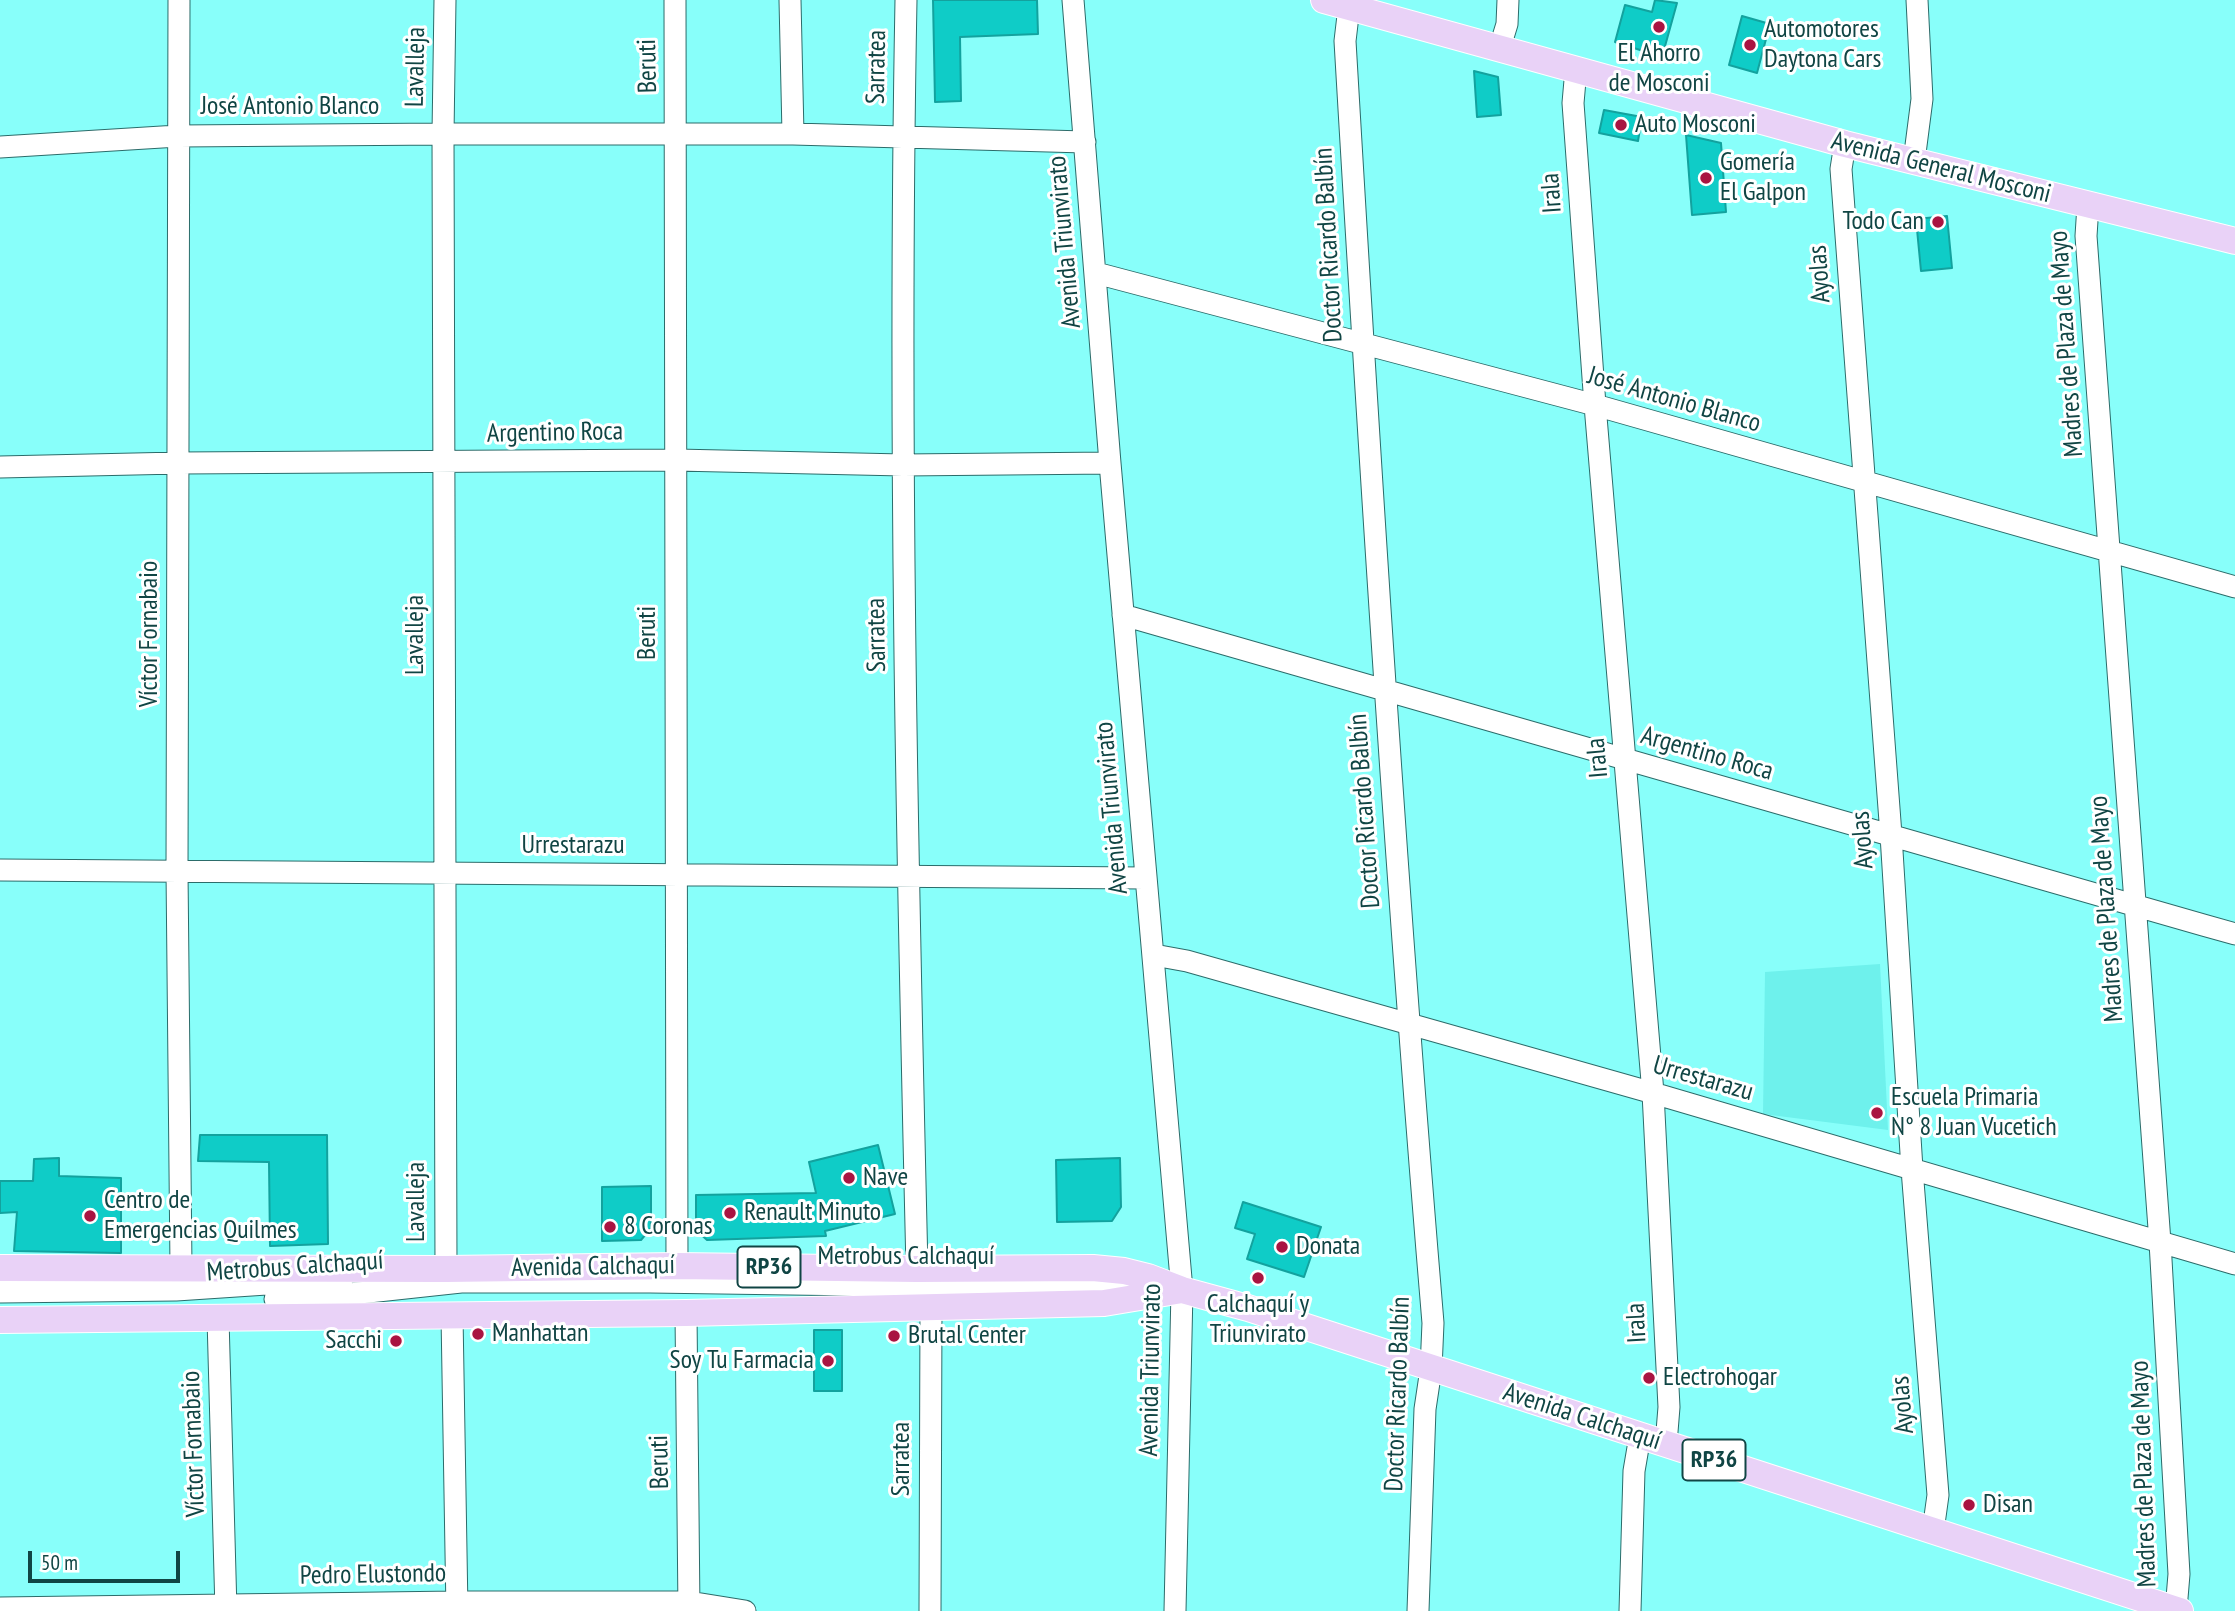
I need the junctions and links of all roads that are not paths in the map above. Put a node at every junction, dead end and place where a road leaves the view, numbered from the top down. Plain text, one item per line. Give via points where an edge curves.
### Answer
1 (179, 0) edge
2 (445, 0) edge
3 (675, 0) edge
4 (790, 0) edge
5 (906, 0) edge
6 (1073, 0) edge
7 (1508, 0) edge
8 (1917, 0) edge
9 (1337, 4) edge
10 (1500, 47) junction
11 (1576, 69) junction
12 (677, 133) junction
13 (443, 134) junction
14 (793, 134) junction
15 (178, 136) junction
16 (904, 136) junction
17 (1085, 142) junction
18 (1845, 144) junction
19 (0, 147) edge
20 (1914, 161) junction
21 (2088, 205) junction
22 (2235, 241) edge
23 (1096, 273) junction
24 (1362, 344) junction
25 (1595, 405) junction
26 (676, 460) junction
27 (179, 463) junction
28 (444, 463) junction
29 (1110, 463) junction
30 (903, 465) junction
31 (0, 467) edge
32 (1864, 483) junction
33 (2109, 552) junction
34 (2235, 587) edge
35 (1123, 615) junction
36 (1384, 688) junction
37 (1627, 761) junction
38 (1891, 835) junction
39 (0, 870) edge
40 (177, 871) junction
41 (443, 873) junction
42 (676, 874) junction
43 (908, 875) junction
44 (1146, 878) junction
45 (2135, 906) junction
46 (2235, 934) edge
47 (1154, 955) junction
48 (1408, 1025) junction
49 (1653, 1093) junction
50 (1912, 1169) junction
51 (2160, 1242) junction
52 (2235, 1264) edge
53 (677, 1266) junction
54 (181, 1268) junction
55 (0, 1269) edge
56 (446, 1269) junction
57 (917, 1269) junction
58 (1182, 1290) junction
59 (0, 1292) edge
60 (0, 1305) edge
61 (931, 1307) junction
62 (687, 1313) junction
63 (452, 1315) junction
64 (218, 1318) junction
65 (0, 1320) edge
66 (1431, 1368) junction
67 (1640, 1436) junction
68 (1666, 1444) junction
69 (1933, 1531) junction
70 (457, 1606) edge
71 (689, 1606) edge
72 (0, 1608) edge
73 (226, 1608) edge
74 (2178, 1610) edge
75 (746, 1611) edge
76 (930, 1611) edge
77 (1175, 1611) edge
78 (1418, 1611) edge
79 (1630, 1611) edge

1 - 15 street, Víctor Fornabaio
2 - 13 street, Lavalleja
3 - 12 street, Beruti
4 - 14 street
5 - 16 street, Sarratea
6 - 17 street, Avenida Triunvirato
7 - 10 street
8 - 20 street via 1922,99
9 - 10 main road, Avenida General Mosconi
9 - 24 street, Doctor Ricardo Balbín via 1345,41
10 - 11 main road, Avenida General Mosconi
11 - 18 main road, Avenida General Mosconi
11 - 25 street, Irala via 1573,103
12 - 13 street, José Antonio Blanco
12 - 14 street, José Antonio Blanco
12 - 26 street, Beruti
13 - 15 street, José Antonio Blanco
13 - 28 street, Lavalleja
14 - 16 street, José Antonio Blanco
15 - 19 street, José Antonio Blanco
15 - 27 street, Víctor Fornabaio
16 - 17 street, José Antonio Blanco
16 - 30 street, Sarratea
17 - 23 street, Avenida Triunvirato
18 - 20 main road, Avenida General Mosconi
18 - 32 street, Ayolas via 1841,169
20 - 21 main road, Avenida General Mosconi
21 - 22 main road, Avenida General Mosconi
21 - 33 street, Madres de Plaza de Mayo via 2086,236
23 - 24 street, José Antonio Blanco
23 - 29 street, Avenida Triunvirato
24 - 25 street, José Antonio Blanco
24 - 36 street, Doctor Ricardo Balbín
25 - 32 street, José Antonio Blanco
25 - 37 street, Irala
26 - 28 street, Argentino Roca
26 - 30 street, Argentino Roca
26 - 42 street, Beruti
27 - 28 street, Argentino Roca
27 - 31 street, Argentino Roca
27 - 40 street, Víctor Fornabaio
28 - 41 street, Lavalleja
29 - 30 street, Argentino Roca
29 - 35 street, Avenida Triunvirato
30 - 43 street, Sarratea
32 - 33 street, José Antonio Blanco
32 - 38 street, Ayolas
33 - 34 street, José Antonio Blanco
33 - 45 street, Madres de Plaza de Mayo
35 - 36 street, Argentino Roca
35 - 44 street, Avenida Triunvirato
36 - 37 street, Argentino Roca
36 - 48 street, Doctor Ricardo Balbín
37 - 38 street, Argentino Roca
37 - 49 street, Irala
38 - 45 street, Argentino Roca
38 - 50 street, Ayolas
39 - 40 street, Urrestarazu
40 - 41 street, Urrestarazu
40 - 54 street, Víctor Fornabaio
41 - 42 street, Urrestarazu
41 - 56 street, Lavalleja
42 - 43 street, Urrestarazu
42 - 53 street, Beruti
43 - 44 street, Urrestarazu
43 - 57 street, Sarratea
44 - 47 street, Avenida Triunvirato
45 - 46 street, Argentino Roca
45 - 51 street, Madres de Plaza de Mayo
47 - 48 street, Urrestarazu
47 - 58 street, Avenida Triunvirato
48 - 49 street, Urrestarazu
48 - 66 street, Doctor Ricardo Balbín via 1433,1323
49 - 50 street, Urrestarazu
49 - 68 street, Irala via 1669,1408
50 - 51 street, Urrestarazu
50 - 69 street, Ayolas via 1938,1495
51 - 52 street, Urrestarazu
51 - 74 street, Madres de Plaza de Mayo
53 - 56 main road, Avenida Calchaquí / RP36
53 - 57 main road, Avenida Calchaquí / RP36
54 - 55 main road, Avenida Calchaquí / RP36
54 - 56 main road, Avenida Calchaquí / RP36
56 - 59 street, Metrobus Calchaquí via 277,1285
57 - 58 main road, Avenida Calchaquí / RP36 via 1093,1268 1124,1271
58 - 60 street, Metrobus Calchaquí via 461,1282 322,1297
58 - 61 main road, Avenida Calchaquí / RP36 via 1104,1303
58 - 66 main road, Avenida Calchaquí / RP36
58 - 77 street, Avenida Triunvirato
61 - 62 main road, Avenida Calchaquí / RP36
61 - 76 street, Sarratea
62 - 63 main road, Avenida Calchaquí / RP36
62 - 71 street, Beruti
63 - 64 main road, Avenida Calchaquí / RP36
63 - 70 street
64 - 65 main road, Avenida Calchaquí / RP36
64 - 73 street, Víctor Fornabaio
66 - 67 main road, Avenida Calchaquí / RP36
66 - 78 street, Doctor Ricardo Balbín via 1425,1409
67 - 68 main road, Avenida Calchaquí / RP36
67 - 79 street via 1634,1471
68 - 69 main road, Avenida Calchaquí / RP36
69 - 74 main road, Avenida Calchaquí / RP36
70 - 71 street, Pedro Elustondo
70 - 73 street, Pedro Elustondo
71 - 75 street, Pedro Elustondo
72 - 73 street, Pedro Elustondo

